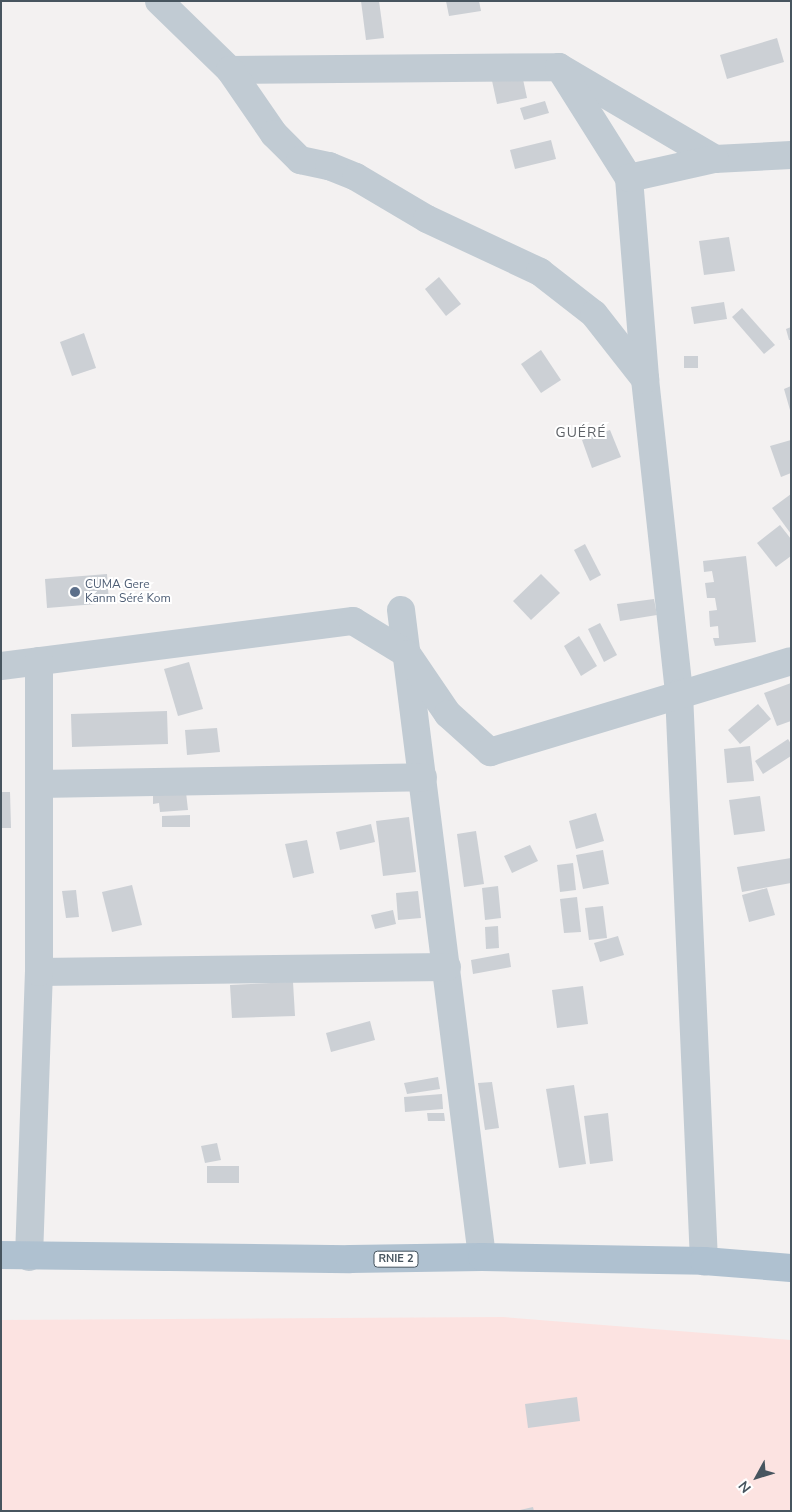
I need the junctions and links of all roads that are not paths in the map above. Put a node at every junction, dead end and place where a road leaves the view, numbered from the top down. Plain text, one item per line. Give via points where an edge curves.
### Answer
1 (159, 1) edge
2 (558, 67) junction
3 (230, 70) junction
4 (791, 155) edge
5 (715, 159) junction
6 (629, 178) junction
7 (645, 379) junction
8 (401, 610) dead end
9 (407, 654) junction
10 (791, 660) edge
11 (39, 661) junction
12 (1, 666) edge
13 (680, 693) junction
14 (423, 777) junction
15 (39, 784) junction
16 (447, 967) junction
17 (39, 972) junction
18 (1, 1254) edge
19 (29, 1256) junction
20 (482, 1257) junction
21 (704, 1261) junction
22 (791, 1268) edge

1 - 3 street
2 - 3 street
2 - 5 street
2 - 6 street
3 - 7 street via 274,134 300,160 329,166 356,177 427,218 540,272 594,314
4 - 5 street
5 - 6 street
6 - 7 street
7 - 13 street
8 - 9 street
9 - 11 street via 353,621
9 - 13 street via 448,714 490,752
9 - 14 street
10 - 13 street
11 - 12 street
11 - 15 street
13 - 21 street
14 - 15 street
14 - 16 street
15 - 17 street
16 - 17 street
16 - 20 street
17 - 19 street
18 - 19 main road, RNIE 2
19 - 20 main road, RNIE 2
20 - 21 main road, RNIE 2
21 - 22 main road, RNIE 2

